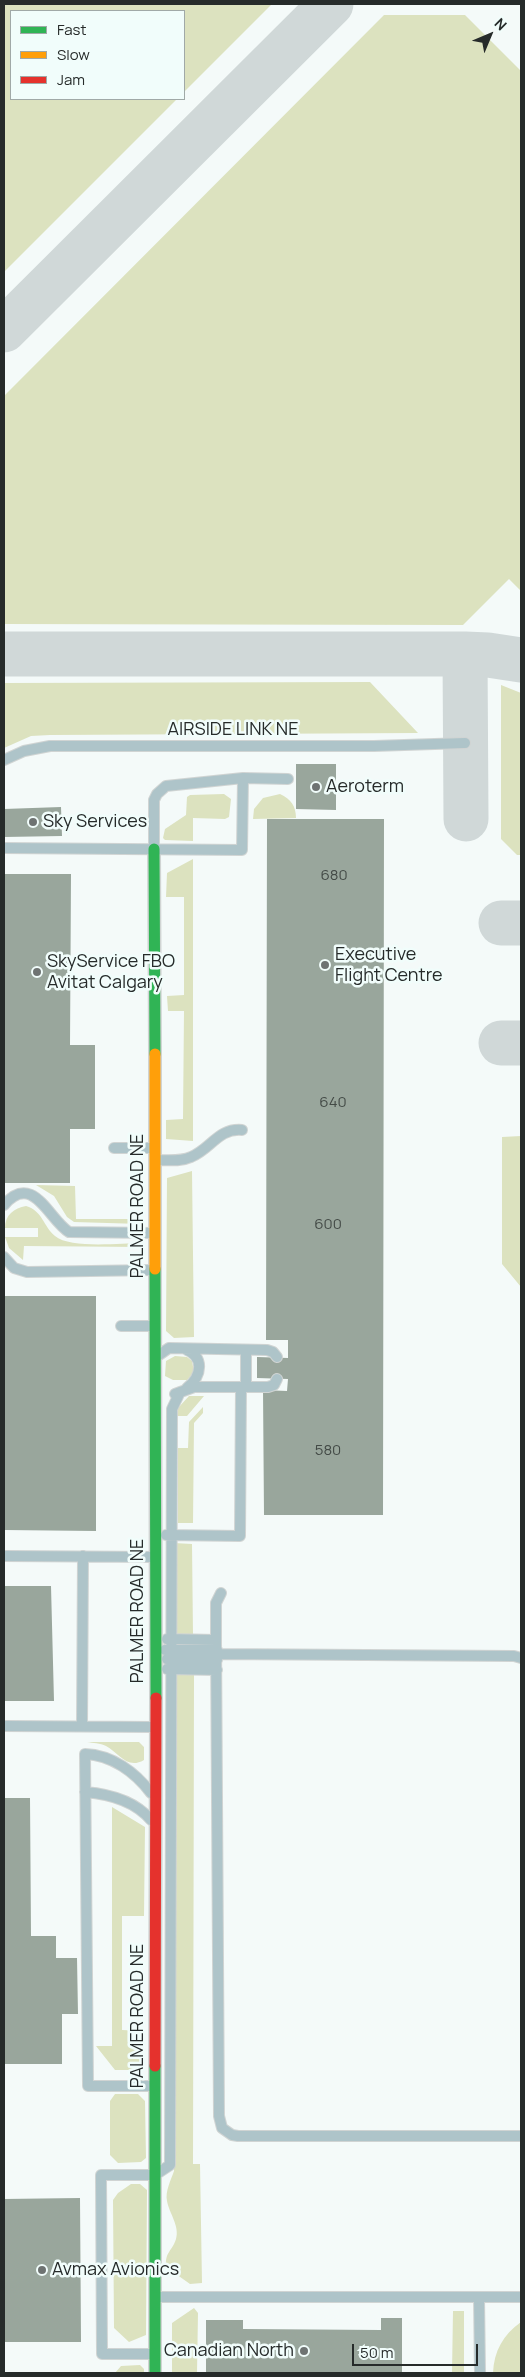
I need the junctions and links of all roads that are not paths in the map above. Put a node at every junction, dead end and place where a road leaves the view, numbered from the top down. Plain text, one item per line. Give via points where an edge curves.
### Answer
1 (465, 743) dead end
2 (4, 760) edge
3 (243, 778) junction
4 (288, 779) dead end
5 (4, 848) edge
6 (154, 849) junction
7 (242, 1130) dead end
8 (114, 1148) dead end
9 (155, 1148) junction
10 (156, 1160) junction
11 (4, 1206) edge
12 (155, 1233) junction
13 (4, 1257) edge
14 (155, 1270) junction
15 (121, 1326) dead end
16 (155, 1326) junction
17 (184, 1348) junction
18 (246, 1350) junction
19 (277, 1358) dead end
20 (155, 1362) junction
21 (277, 1379) dead end
22 (244, 1387) junction
23 (182, 1391) junction
24 (155, 1417) junction
25 (156, 1534) junction
26 (172, 1535) junction
27 (4, 1556) edge
28 (83, 1556) junction
29 (156, 1557) junction
30 (221, 1593) dead end
31 (156, 1654) junction
32 (172, 1654) junction
33 (217, 1655) junction
34 (521, 1658) edge
35 (4, 1726) edge
36 (82, 1726) junction
37 (155, 1727) junction
38 (85, 1792) junction
39 (155, 1800) junction
40 (155, 1824) junction
41 (155, 1967) junction
42 (170, 1968) junction
43 (155, 2086) junction
44 (521, 2136) edge
45 (155, 2175) junction
46 (155, 2297) junction
47 (479, 2297) junction
48 (521, 2297) edge
49 (155, 2354) junction
50 (155, 2373) edge
51 (480, 2373) edge

1 - 2 lane, AIRSIDE LINK NE via 50,746 24,751
3 - 4 lane
3 - 6 lane via 172,785 161,790 154,800
3 - 6 lane via 242,850
5 - 6 lane
6 - 9 street, PALMER ROAD NE
7 - 10 lane via 225,1132 191,1157 174,1161
8 - 9 lane
9 - 10 street, PALMER ROAD NE
10 - 12 street, PALMER ROAD NE
11 - 12 lane via 14,1197 29,1195 43,1203 69,1232
12 - 14 street, PALMER ROAD NE
13 - 14 lane via 14,1268 27,1272
14 - 16 street, PALMER ROAD NE
15 - 16 lane
16 - 20 street, PALMER ROAD NE
17 - 18 lane
17 - 20 lane via 164,1350
17 - 23 lane via 196,1356 200,1372
18 - 19 lane via 271,1350
18 - 22 lane
20 - 24 street, PALMER ROAD NE
21 - 22 lane via 271,1387
22 - 23 lane via 194,1386
22 - 26 lane via 240,1536
23 - 24 lane via 166,1401
23 - 26 lane via 172,1409
24 - 25 street, PALMER ROAD NE
25 - 26 lane
25 - 29 street, PALMER ROAD NE
26 - 32 lane
27 - 28 lane
28 - 29 lane
28 - 36 lane
29 - 31 street, PALMER ROAD NE
30 - 33 lane via 216,1603
31 - 32 lane
31 - 32 lane
31 - 37 street, PALMER ROAD NE
32 - 33 lane
32 - 33 lane
32 - 42 lane
33 - 34 lane
33 - 44 lane via 219,2116 222,2128 238,2136
35 - 36 lane
36 - 37 lane
37 - 39 street, PALMER ROAD NE
38 - 39 lane via 85,1754 96,1754 117,1762 146,1786
38 - 40 lane via 126,1801
38 - 43 lane via 88,2086
39 - 40 street, PALMER ROAD NE
40 - 41 street, PALMER ROAD NE
41 - 42 lane
41 - 43 street, PALMER ROAD NE
42 - 45 lane via 170,2165
43 - 45 street, PALMER ROAD NE
45 - 46 street, PALMER ROAD NE
45 - 49 lane via 102,2175 102,2354
46 - 47 lane
46 - 49 street, PALMER ROAD NE
47 - 48 lane
47 - 51 lane
49 - 50 street, PALMER ROAD NE

